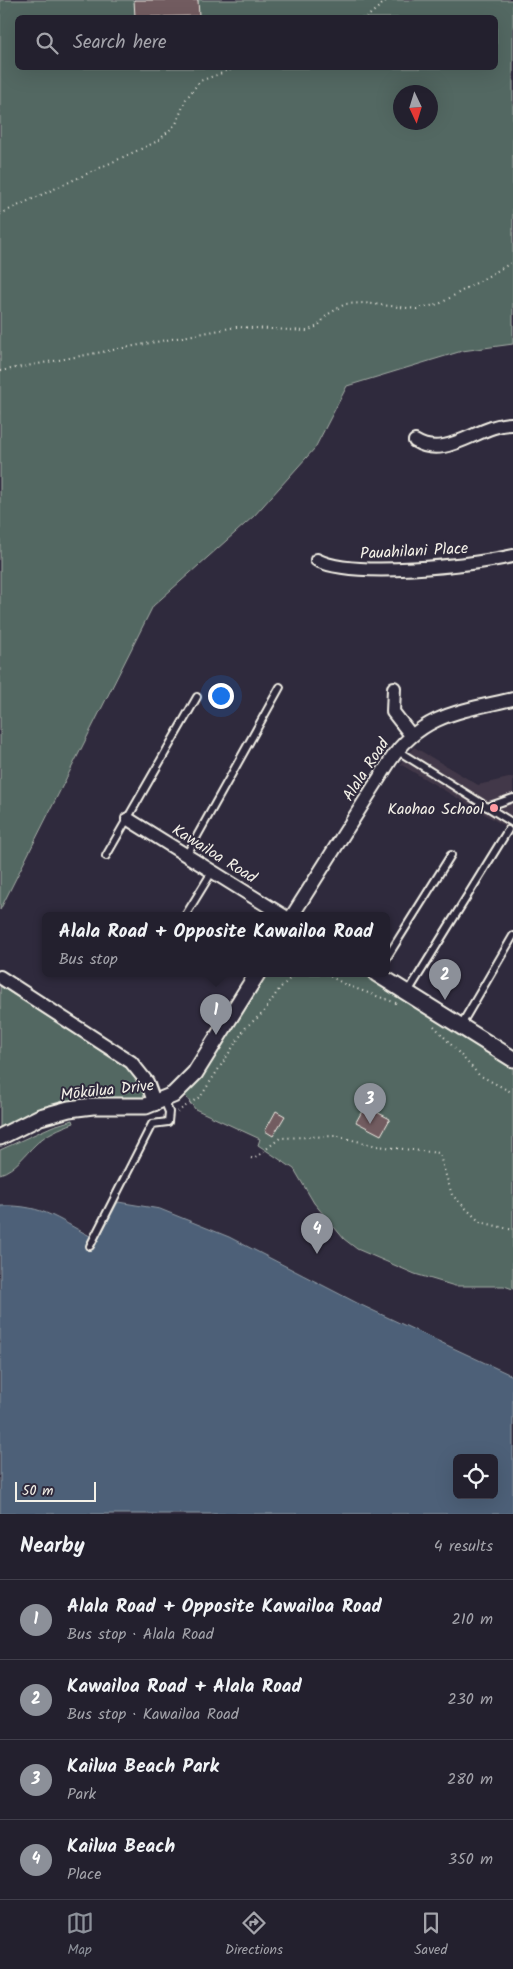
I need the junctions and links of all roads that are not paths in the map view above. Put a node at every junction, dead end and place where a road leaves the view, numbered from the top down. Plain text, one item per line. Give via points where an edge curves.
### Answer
1 (513, 424) edge
2 (415, 441) dead end
3 (513, 556) edge
4 (317, 560) dead end
5 (280, 687) dead end
6 (394, 688) dead end
7 (197, 697) dead end
8 (513, 699) edge
9 (411, 735) junction
10 (397, 750) junction
11 (513, 798) edge
12 (487, 807) junction
13 (128, 820) junction
14 (513, 823) edge
15 (508, 830) dead end
16 (451, 855) dead end
17 (106, 856) dead end
18 (186, 856) junction
19 (212, 872) junction
20 (187, 912) edge
21 (277, 912) edge
22 (295, 912) edge
23 (513, 936) edge
24 (390, 953) edge
25 (0, 977) edge
26 (255, 977) edge
27 (380, 977) edge
28 (405, 998) junction
29 (461, 1026) junction
30 (513, 1059) edge
31 (163, 1106) junction
32 (0, 1137) edge
33 (90, 1246) dead end

1 - 2 street via 490,428 443,447 426,446
3 - 4 street, Pauahilani Place via 451,566 350,569
5 - 18 lane
6 - 9 street via 393,712
7 - 13 lane
8 - 9 street, Alala Road via 446,715
9 - 10 street, Alala Road
10 - 12 lane
10 - 22 street, Alala Road
11 - 12 lane
12 - 14 lane
13 - 17 lane
13 - 18 street, Kawailoa Road
15 - 28 lane
16 - 24 lane
18 - 19 street, Kawailoa Road
19 - 20 lane
19 - 21 street, Kawailoa Road
23 - 29 lane
25 - 31 street via 131,1062
26 - 31 street via 195,1073
27 - 28 street
28 - 29 street
29 - 30 street
31 - 32 street, Mōkūlua Drive via 69,1109 40,1118
31 - 33 lane via 168,1122 152,1124

